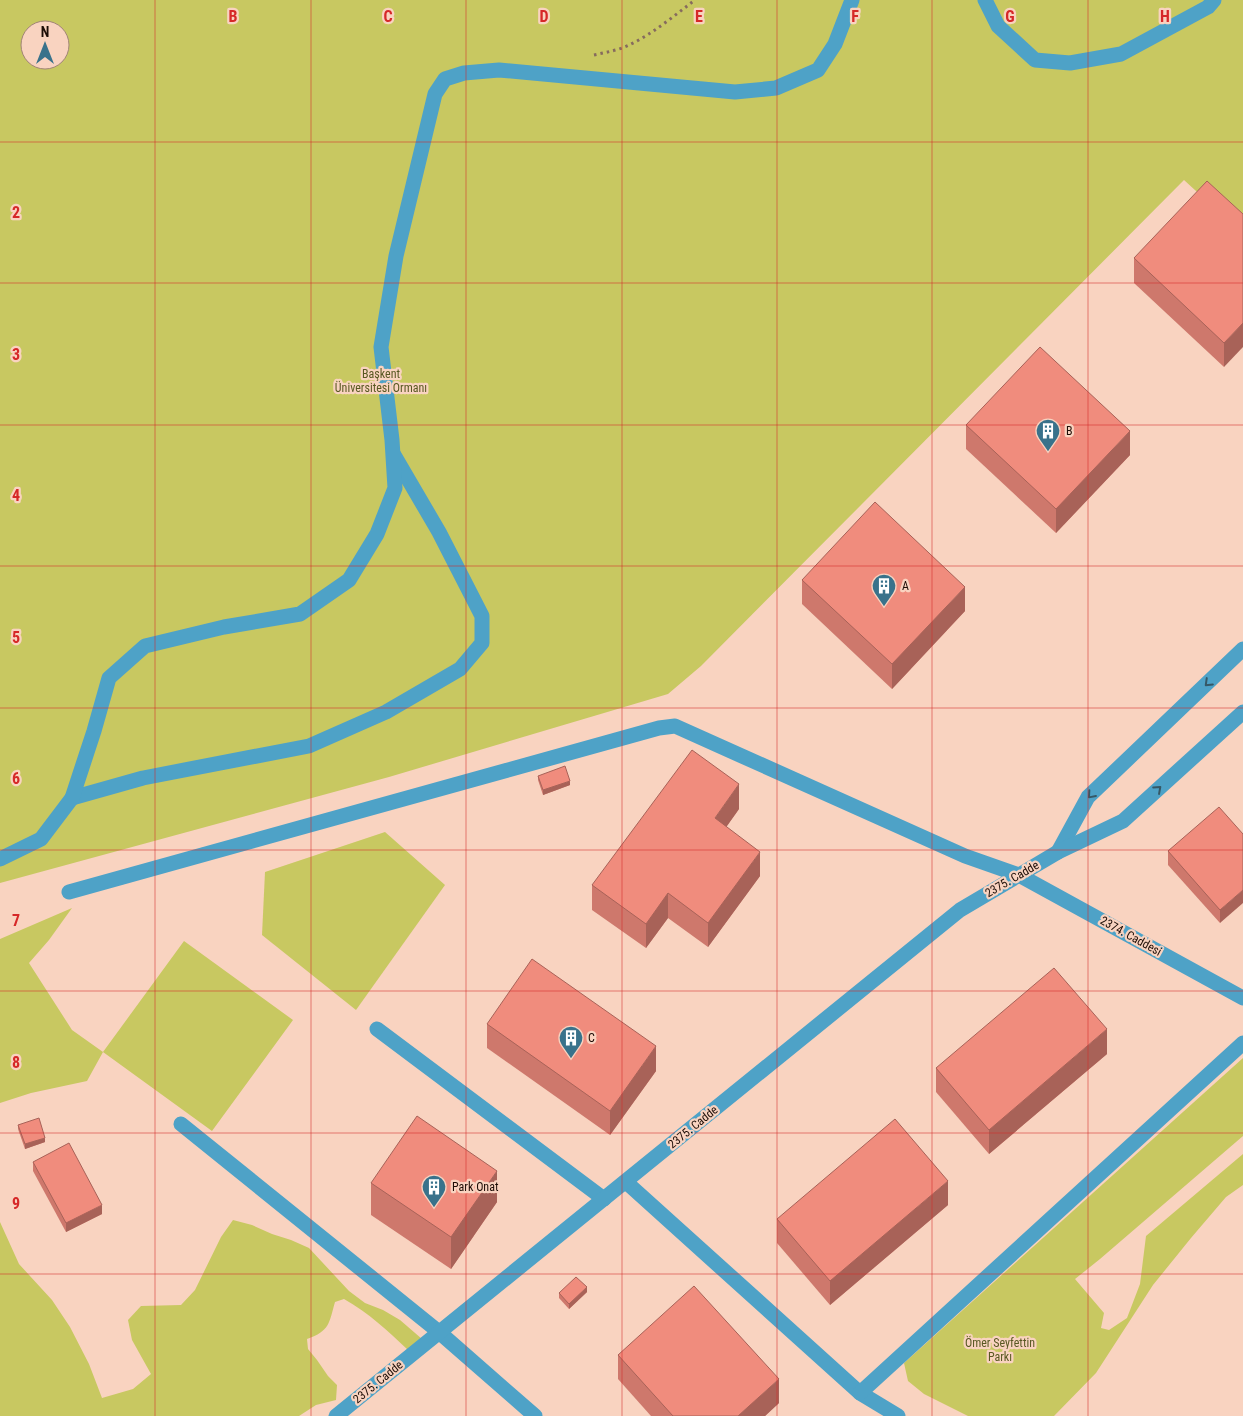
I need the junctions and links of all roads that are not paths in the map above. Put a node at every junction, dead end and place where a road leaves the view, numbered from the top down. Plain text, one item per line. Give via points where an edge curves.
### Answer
1 (852, 0) edge
2 (985, 0) edge
3 (1214, 0) edge
4 (392, 452) junction
5 (1243, 649) edge
6 (1243, 712) edge
7 (72, 798) junction
8 (1058, 852) junction
9 (0, 859) edge
10 (1020, 875) junction
11 (69, 892) dead end
12 (1243, 998) edge
13 (377, 1029) dead end
14 (1243, 1043) edge
15 (181, 1124) dead end
16 (626, 1182) junction
17 (604, 1200) junction
18 (439, 1332) junction
19 (860, 1393) junction
20 (336, 1416) edge
21 (535, 1416) edge
22 (898, 1416) edge

1 - 4 street via 835,44 818,70 776,88 735,92 499,70 445,78 434,94 396,256 381,347
2 - 3 street via 998,26 1035,60 1070,62 1121,54 1208,7
4 - 7 street via 394,488 377,534 349,580 300,614 224,627 145,646 109,678
4 - 7 street via 439,532 482,616 482,643 460,669 386,712 309,746 143,778
5 -> 8 street via 1088,797
8 -> 6 street, 2375. Cadde via 1123,821
7 - 9 street via 41,839
8 - 10 street, 2375. Cadde
10 - 11 street, 2374. Caddesi via 965,856 675,726
10 - 12 street, 2374. Caddesi
10 - 16 street, 2375. Cadde via 960,910
13 - 17 street
14 - 19 street
15 - 18 street
16 - 17 street, 2375. Cadde
16 - 19 street
17 - 18 street, 2375. Cadde
18 - 20 street, 2375. Cadde
18 - 21 street
19 - 22 street

